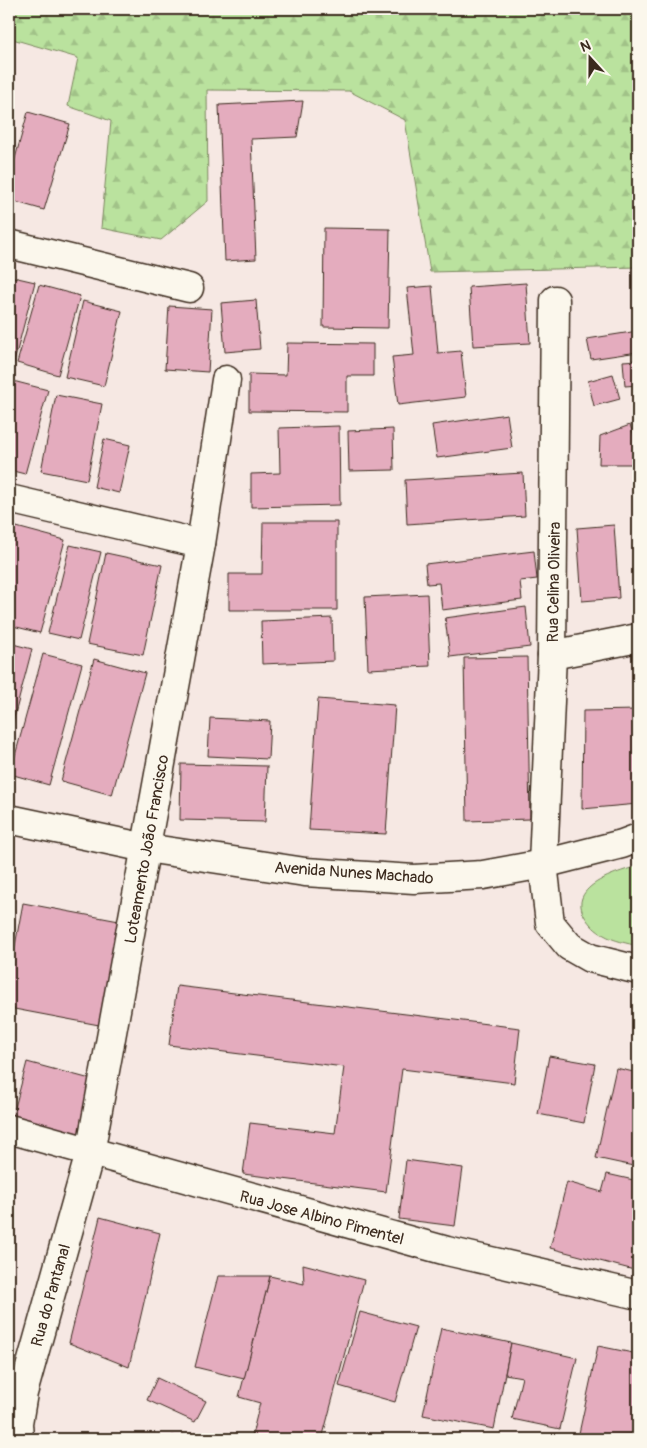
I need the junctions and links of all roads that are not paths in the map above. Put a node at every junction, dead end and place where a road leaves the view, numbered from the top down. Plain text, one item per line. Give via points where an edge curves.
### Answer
1 (9, 244) edge
2 (189, 288) dead end
3 (555, 300) dead end
4 (226, 380) dead end
5 (9, 499) edge
6 (201, 544) junction
7 (638, 638) edge
8 (552, 656) junction
9 (9, 819) edge
10 (638, 838) edge
11 (146, 848) junction
12 (543, 864) junction
13 (638, 970) edge
14 (9, 1129) edge
15 (90, 1152) junction
16 (638, 1295) edge
17 (19, 1439) edge

1 - 2 street
3 - 8 street, Rua Celina Oliveira
4 - 6 street, Loteamento João Francisco
5 - 6 street
6 - 11 street, Loteamento João Francisco
7 - 8 street
8 - 12 street, Rua Celina Oliveira
9 - 11 street, Avenida Nunes Machado
10 - 12 street, Avenida Nunes Machado
11 - 12 street, Avenida Nunes Machado via 305,872 414,879 484,875
11 - 15 street, Loteamento João Francisco
12 - 13 street, Rua Celina Oliveira via 550,923 569,946 590,958
14 - 15 street, Rua Jose Albino Pimentel
15 - 16 street, Rua Jose Albino Pimentel via 447,1251
15 - 17 street, Rua do Pantanal via 22,1393

